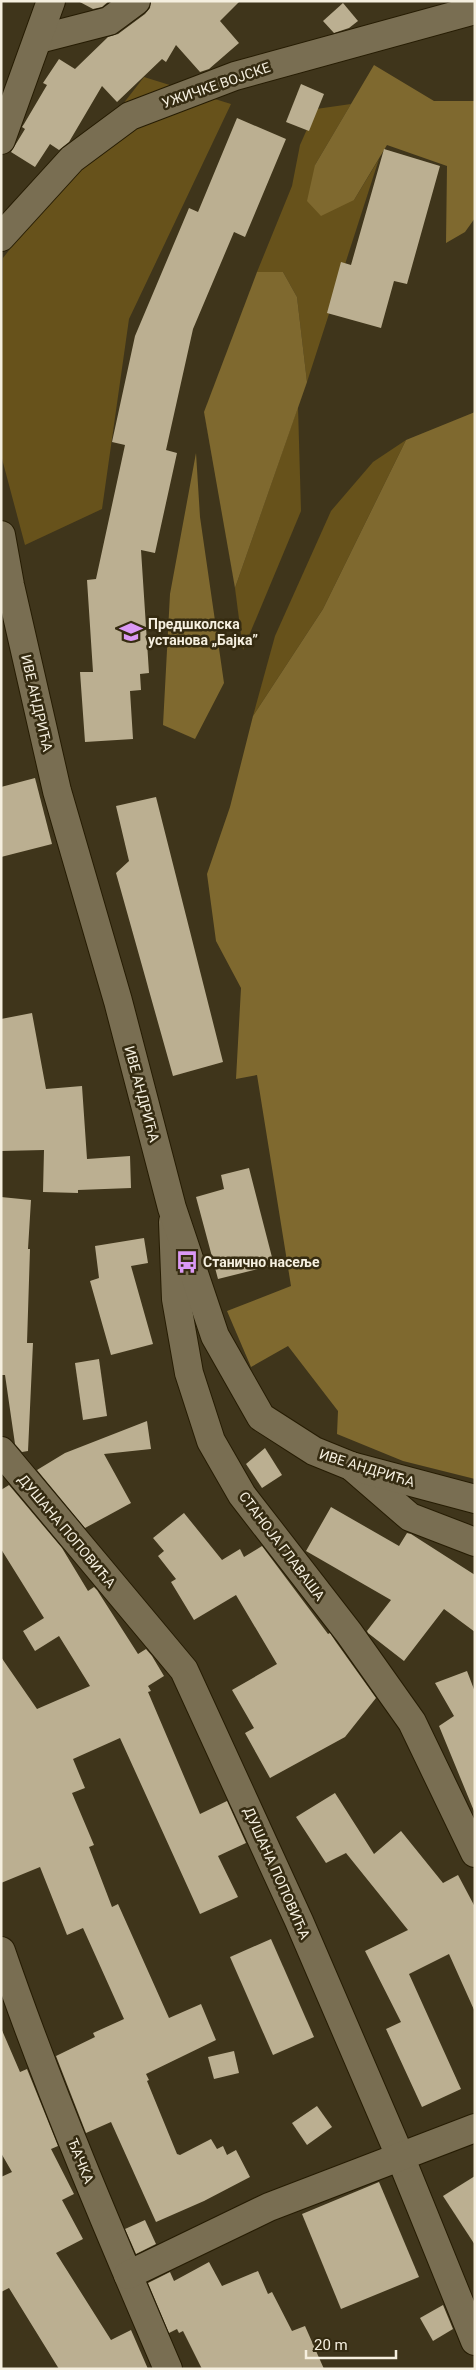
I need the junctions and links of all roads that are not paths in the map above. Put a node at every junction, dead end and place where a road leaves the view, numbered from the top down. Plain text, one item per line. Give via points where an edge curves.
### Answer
1 (51, 1) edge
2 (136, 1) edge
3 (475, 10) edge
4 (39, 39) junction
5 (1, 140) edge
6 (1, 237) edge
7 (1, 535) edge
8 (172, 1208) junction
9 (1, 1451) edge
10 (351, 1466) junction
11 (475, 1499) edge
12 (475, 1542) edge
13 (475, 1854) edge
14 (1, 1951) edge
15 (475, 2128) edge
16 (400, 2156) junction
17 (128, 2275) junction
18 (475, 2341) edge
19 (168, 2369) edge

1 - 4 street
2 - 4 street via 109,22
3 - 6 street, УЖИЧКЕ ВОЈСКЕ via 235,76 130,116 72,159
4 - 5 street
7 - 8 street, ИВЕ АНДРИЋА via 57,792 118,1001
8 - 10 street, ИВЕ АНДРИЋА via 215,1336 260,1418 314,1451
8 - 13 street, СТАНОЈА ГЛАВАША via 178,1308 189,1373 211,1441 242,1496 412,1722
9 - 16 street, ДУШАНА ПОПОВИЋА via 184,1670 299,1921
10 - 11 street, ИВЕ АНДРИЋА
10 - 12 street via 410,1517
14 - 17 street, ЂАЧКА via 30,2034
15 - 16 street
16 - 17 street via 269,2207
16 - 18 street, ДУШАНА ПОПОВИЋА
17 - 19 street, ЂАЧКА

